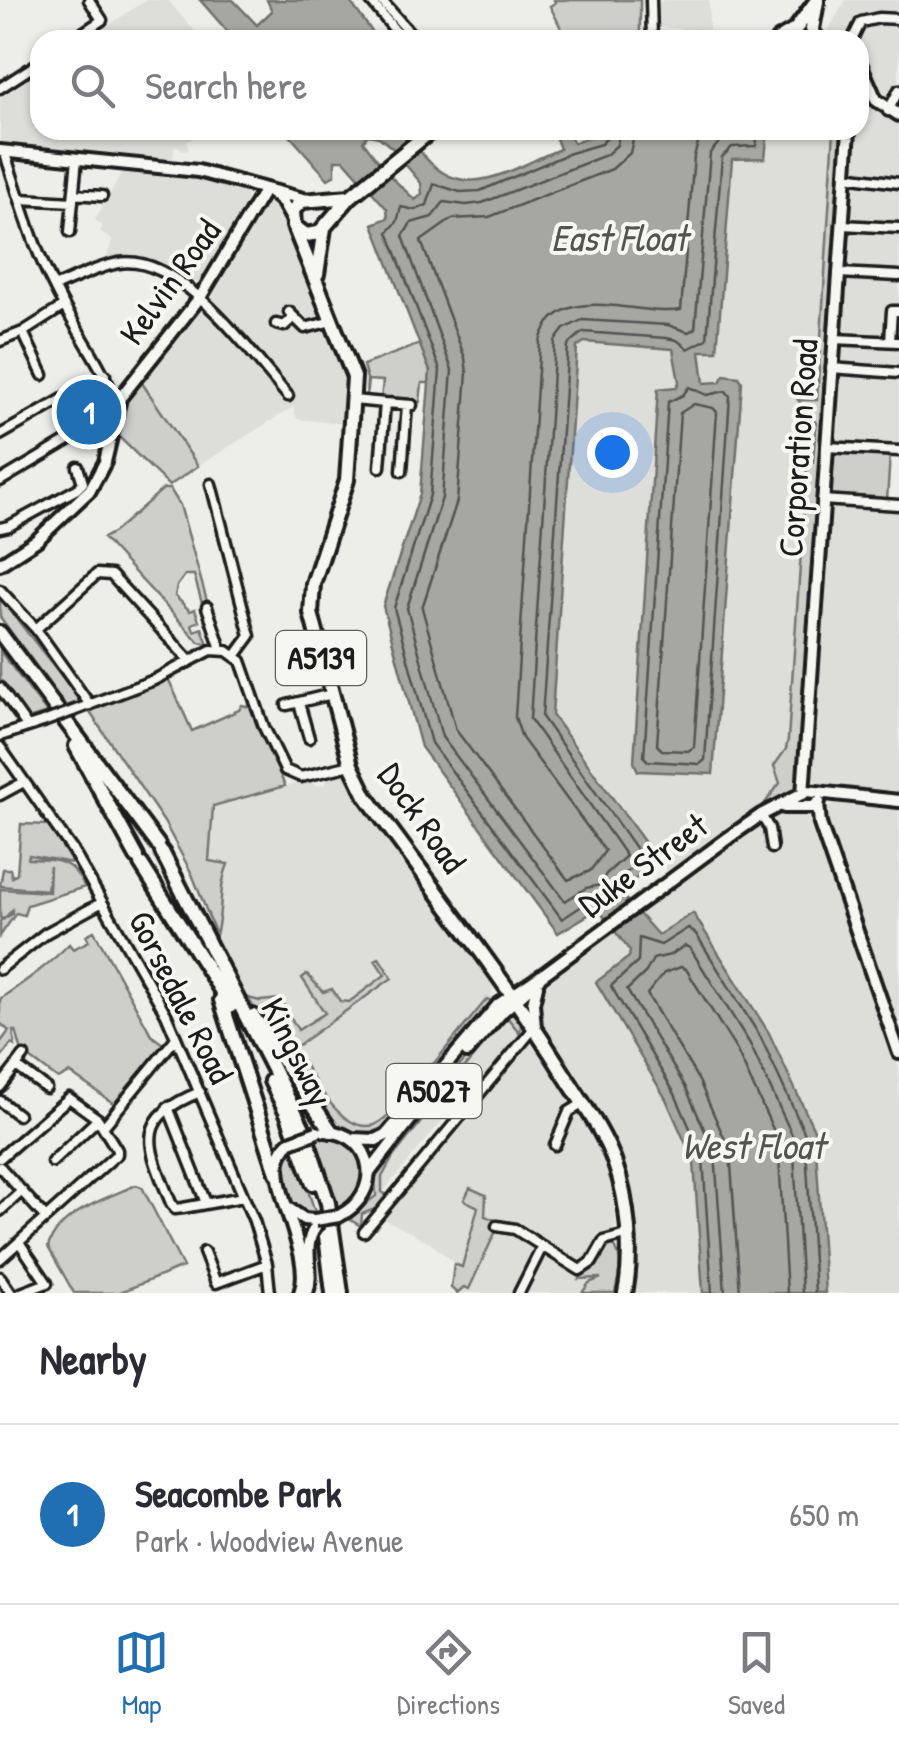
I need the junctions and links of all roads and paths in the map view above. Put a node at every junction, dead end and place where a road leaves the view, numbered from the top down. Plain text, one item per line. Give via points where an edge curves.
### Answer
1 (89, 0) edge
2 (370, 0) edge
3 (381, 0) edge
4 (651, 0) edge
5 (817, 0) edge
6 (899, 19) edge
7 (87, 30) edge
8 (395, 30) edge
9 (407, 30) edge
10 (652, 30) edge
11 (808, 30) edge
12 (858, 30) edge
13 (30, 68) edge
14 (0, 88) edge
15 (870, 90) edge
16 (899, 90) edge
17 (894, 113) edge
18 (420, 140) edge
19 (848, 140) edge
20 (2, 151) edge
21 (77, 158) junction
22 (844, 176) junction
23 (244, 183) junction
24 (899, 183) edge
25 (266, 189) junction
26 (102, 196) dead end
27 (350, 197) junction
28 (73, 198) junction
29 (21, 199) junction
30 (312, 200) junction
31 (254, 208) junction
32 (293, 223) junction
33 (326, 224) junction
34 (842, 225) junction
35 (899, 228) edge
36 (70, 232) dead end
37 (838, 273) junction
38 (899, 276) edge
39 (317, 282) junction
40 (54, 288) junction
41 (201, 296) junction
42 (64, 306) junction
43 (899, 311) edge
44 (333, 320) junction
45 (276, 324) dead end
46 (23, 332) junction
47 (834, 338) junction
48 (0, 341) edge
49 (894, 341) edge
50 (832, 368) junction
51 (899, 373) edge
52 (42, 375) dead end
53 (104, 375) junction
54 (66, 396) junction
55 (288, 396) dead end
56 (353, 400) junction
57 (385, 403) junction
58 (117, 404) junction
59 (0, 435) edge
60 (826, 447) junction
61 (899, 451) edge
62 (78, 466) dead end
63 (380, 467) dead end
64 (402, 472) dead end
65 (0, 480) edge
66 (211, 484) dead end
67 (822, 500) junction
68 (899, 505) edge
69 (0, 528) edge
70 (0, 563) edge
71 (0, 590) edge
72 (207, 607) dead end
73 (36, 628) junction
74 (0, 633) edge
75 (0, 644) edge
76 (222, 649) junction
77 (236, 656) junction
78 (189, 660) junction
79 (0, 688) edge
80 (332, 694) junction
81 (299, 702) junction
82 (90, 705) junction
83 (287, 705) dead end
84 (26, 726) junction
85 (0, 736) edge
86 (309, 738) dead end
87 (0, 747) edge
88 (351, 765) junction
89 (24, 782) junction
90 (0, 795) edge
91 (810, 799) junction
92 (899, 800) edge
93 (761, 815) junction
94 (772, 848) dead end
95 (101, 902) junction
96 (0, 969) edge
97 (216, 971) junction
98 (541, 976) junction
99 (500, 978) junction
100 (526, 983) junction
101 (513, 997) junction
102 (500, 1008) junction
103 (531, 1022) junction
104 (176, 1038) junction
105 (899, 1053) edge
106 (24, 1056) dead end
107 (16, 1066) junction
108 (0, 1087) edge
109 (46, 1088) dead end
110 (200, 1092) junction
111 (0, 1101) edge
112 (582, 1104) junction
113 (168, 1107) junction
114 (18, 1116) dead end
115 (101, 1123) junction
116 (324, 1132) junction
117 (352, 1139) junction
118 (555, 1145) dead end
119 (0, 1158) edge
120 (52, 1162) dead end
121 (0, 1167) edge
122 (277, 1173) junction
123 (368, 1173) junction
124 (22, 1191) junction
125 (243, 1197) junction
126 (206, 1204) junction
127 (287, 1206) junction
128 (0, 1211) edge
129 (45, 1217) junction
130 (315, 1224) junction
131 (497, 1226) dead end
132 (364, 1232) dead end
133 (626, 1235) junction
134 (19, 1242) junction
135 (542, 1247) junction
136 (204, 1252) dead end
137 (0, 1259) edge
138 (266, 1264) junction
139 (0, 1277) edge
140 (218, 1288) edge
141 (11, 1293) edge
142 (21, 1293) edge
143 (270, 1293) edge
144 (304, 1293) edge
145 (333, 1293) edge
146 (342, 1293) edge
147 (519, 1293) edge
148 (625, 1293) edge

1 - 7 street via 102,20
2 - 8 street
3 - 9 street
4 - 10 street
5 - 11 highway
6 - 12 street via 862,22
13 - 14 street
15 - 17 main road
16 - 17 street
18 - 27 highway
19 - 22 main road, Corporation Road
20 - 21 main road
20 - 29 street
21 - 23 main road via 198,170
21 - 28 street
22 - 24 street
22 - 34 main road, Corporation Road
23 - 25 main road
23 - 31 main road
25 - 30 main road
25 - 31 main road, Kelvin Road
25 - 32 main road via 282,201
26 - 28 street
27 - 30 highway
27 - 33 highway
28 - 29 street
28 - 36 street
29 - 40 street
30 - 32 highway via 295,208
30 - 33 highway via 324,206
31 - 41 main road, Kelvin Road
32 - 33 highway via 310,235
32 - 39 highway, Dock Road / A5139
33 - 39 highway
34 - 35 street
34 - 37 main road, Corporation Road
37 - 38 street
37 - 47 main road, Corporation Road
39 - 44 highway, Dock Road / A5139
40 - 41 street via 122,262 150,268
40 - 42 street
41 - 55 street
41 - 58 main road, Kelvin Road
42 - 46 street
42 - 53 street
43 - 49 street via 892,311
44 - 45 street via 309,329 292,315 284,326
44 - 56 highway, Dock Road / A5139 via 354,377
46 - 48 street
46 - 52 street
47 - 49 street
47 - 50 main road, Corporation Road
50 - 51 street
50 - 60 main road, Corporation Road
53 - 54 street
53 - 58 street
54 - 59 street
54 - 65 street via 85,429
56 - 57 street
56 - 80 highway, Dock Road / A5139 via 347,480 311,599
57 - 63 street
57 - 64 street via 410,405
58 - 70 main road via 105,462 90,490 37,540
60 - 61 street
60 - 67 main road, Corporation Road
62 - 69 street via 83,483 77,490
66 - 77 street via 250,636
67 - 68 street
67 - 91 main road, Corporation Road via 803,770
71 - 73 street
72 - 76 street
73 - 78 street via 104,573
73 - 82 street
74 - 97 highway, Kingsway via 160,848
75 - 97 highway, Kingsway via 73,742 139,860
76 - 77 street
76 - 78 street
77 - 88 street via 285,770 302,777
78 - 82 street
79 - 84 street
80 - 81 street
80 - 88 highway, Dock Road / A5139
81 - 83 street
81 - 86 street
82 - 84 street, bridge
84 - 85 street
87 - 89 street, Gorsedale Road
88 - 99 highway, Dock Road / A5139 via 366,796
89 - 90 street
89 - 95 street, Gorsedale Road
91 - 92 main road
91 - 93 main road, Duke Street / A5027
91 - 105 main road, Corporation Road
93 - 94 street
93 - 98 main road, Duke Street / A5027
95 - 96 street via 46,932
95 - 104 street, Gorsedale Road
97 - 116 highway
97 - 122 highway
97 - 145 highway, Kingsway via 299,1143 319,1202
97 - 146 highway, Kingsway via 303,1128 328,1203
98 - 100 main road, Duke Street / A5027
98 - 101 main road, Duke Street / A5027
98 - 103 main road
99 - 100 main road
99 - 101 highway, Dock Road / A5139
99 - 102 main road
100 - 101 main road, Duke Street / A5027
101 - 102 main road, A5027
101 - 103 highway, Dock Road / A5139
102 - 103 main road
102 - 117 main road, A5027 via 386,1135
102 - 123 main road, A5027
103 - 112 highway, Dock Road / A5139
103 - 132 street
104 - 110 street, Gorsedale Road
104 - 115 street
106 - 107 street
107 - 108 street
107 - 109 street
110 - 113 street
110 - 125 street, Gorsedale Road
111 - 114 street
112 - 118 street via 568,1112
112 - 133 highway, Dock Road / A5139 via 614,1161
113 - 126 street
113 - 126 street via 157,1120 150,1151 170,1203
115 - 119 street via 66,1099
115 - 120 street
115 - 129 street via 117,1154
116 - 117 main road
116 - 122 main road, bridge via 290,1142
117 - 123 main road
121 - 124 street
122 - 127 main road
123 - 130 main road, bridge via 360,1201
124 - 128 street
124 - 129 street
125 - 126 street
125 - 138 street, Gorsedale Road
127 - 130 main road
127 - 144 main road via 304,1266
129 - 134 street
130 - 144 main road
131 - 135 street
133 - 135 street via 604,1241 580,1270
133 - 148 highway, Dock Road / A5139
134 - 137 street
134 - 142 street via 47,1283
135 - 147 street
136 - 140 street
138 - 140 street
138 - 143 street, Gorsedale Road
139 - 141 street

